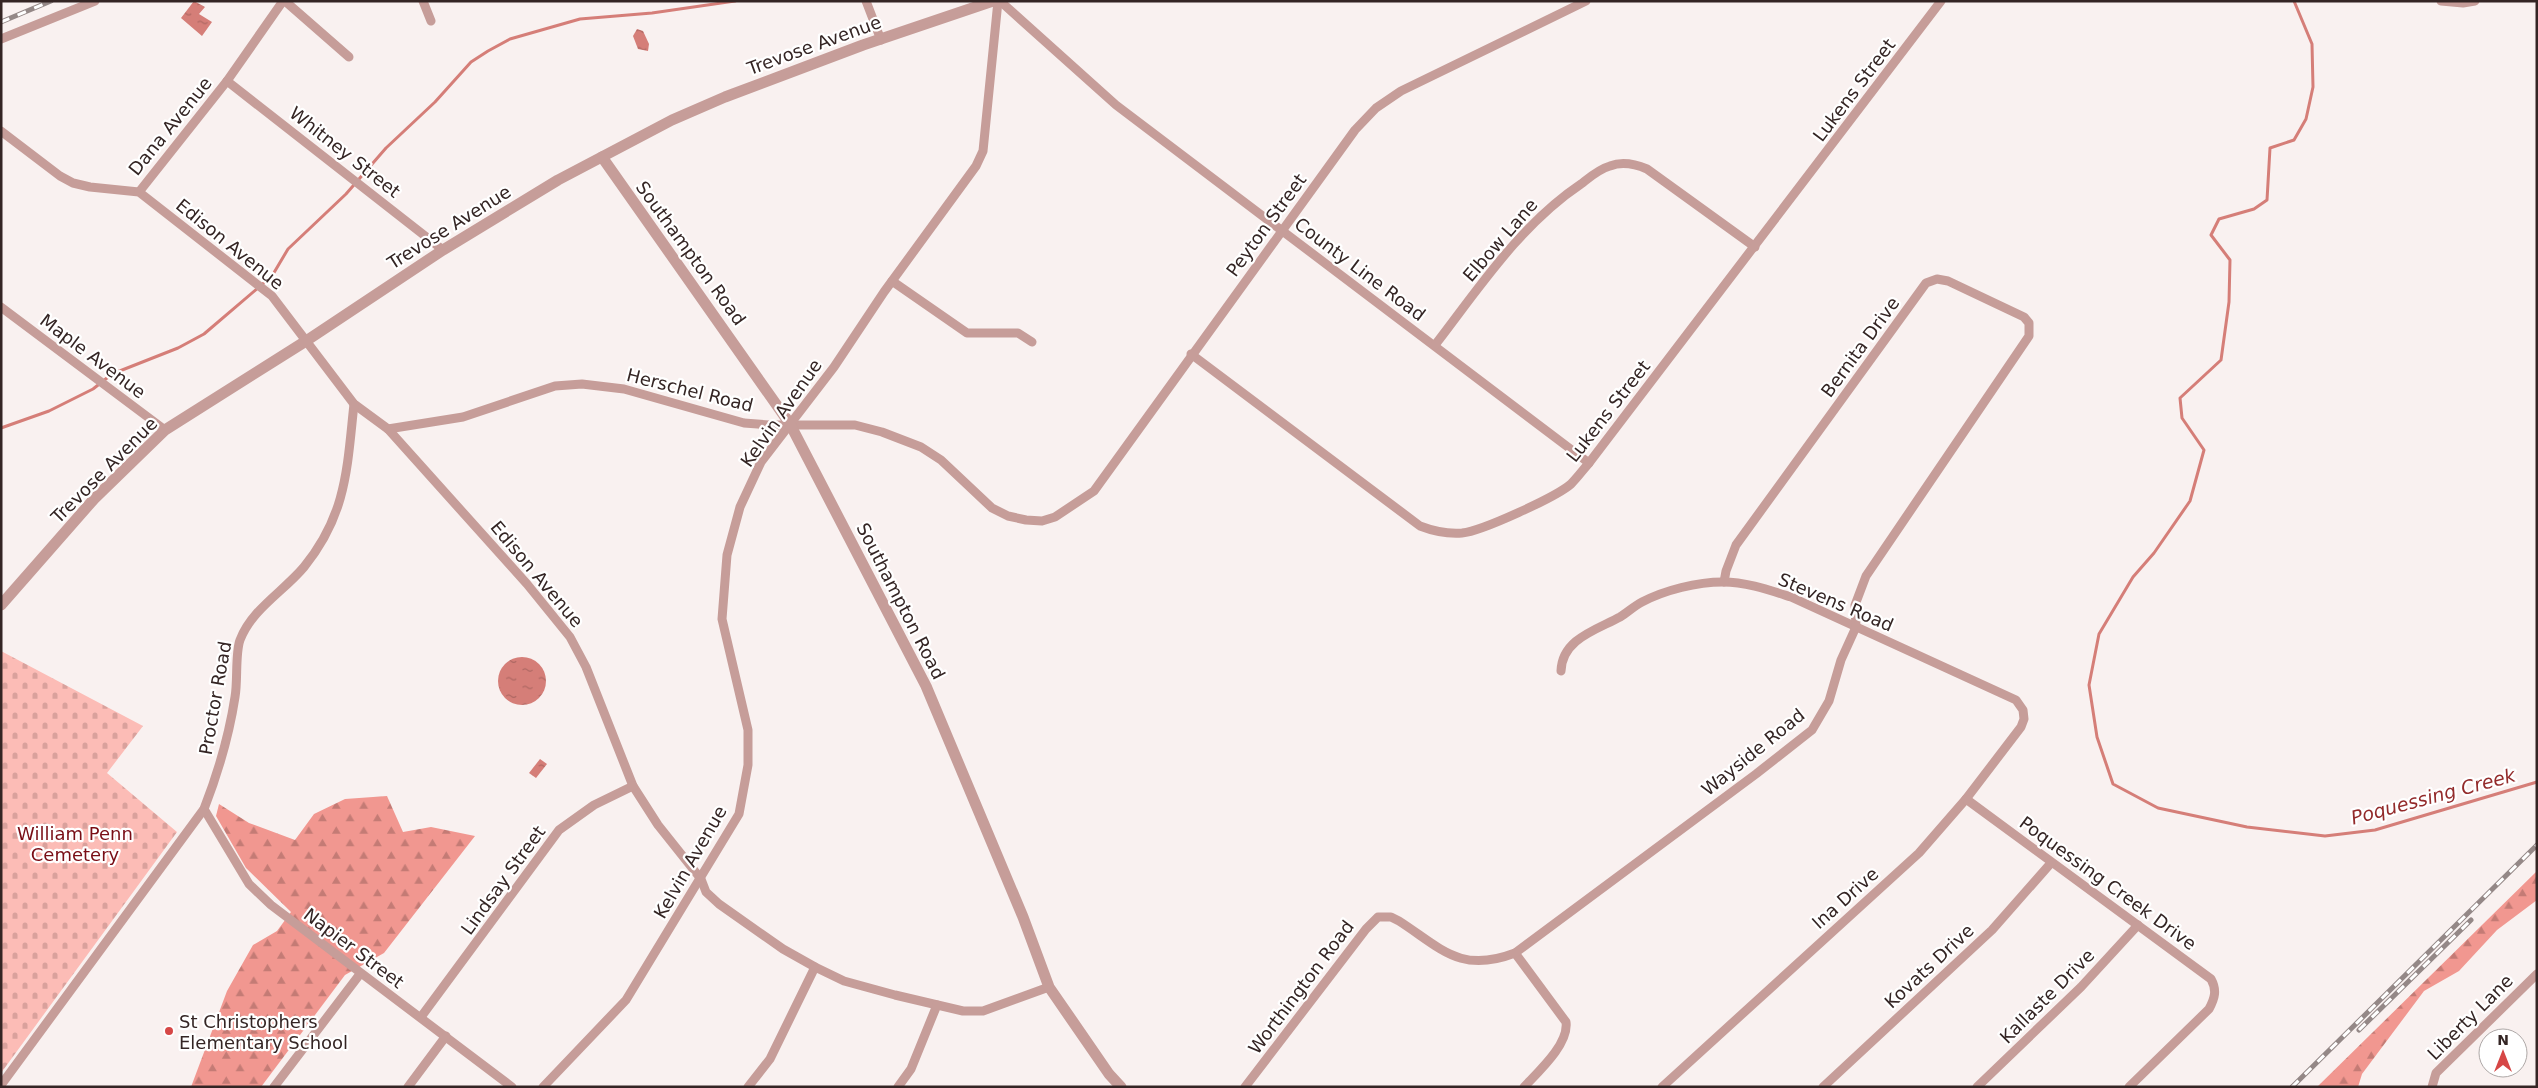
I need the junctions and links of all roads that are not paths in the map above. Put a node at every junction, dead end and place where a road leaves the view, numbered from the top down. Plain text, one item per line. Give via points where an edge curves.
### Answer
1 (95, 1) edge
2 (284, 1) edge
3 (423, 1) edge
4 (866, 1) edge
5 (993, 1) edge
6 (999, 1) edge
7 (1586, 1) edge
8 (1942, 1) edge
9 (2441, 1) edge
10 (2475, 1) edge
11 (431, 21) dead end
12 (1, 39) edge
13 (881, 40) junction
14 (349, 56) dead end
15 (227, 82) junction
16 (1, 131) edge
17 (602, 157) junction
18 (139, 192) junction
19 (1282, 231) junction
20 (1754, 248) junction
21 (443, 250) junction
22 (892, 281) junction
23 (1, 307) edge
24 (306, 341) junction
25 (1032, 342) dead end
26 (1435, 345) junction
27 (1191, 354) junction
28 (2000, 380) joint
29 (354, 404) junction
30 (790, 424) junction
31 (388, 429) junction
32 (165, 430) junction
33 (1589, 464) junction
34 (1022, 519) joint
35 (1724, 582) junction
36 (1, 605) edge
37 (1856, 626) junction
38 (1561, 671) dead end
39 (2024, 712) joint
40 (633, 786) junction
41 (1966, 799) junction
42 (204, 810) junction
43 (2051, 863) junction
44 (701, 879) junction
45 (2138, 925) junction
46 (1515, 953) junction
47 (815, 967) junction
48 (360, 974) junction
49 (2537, 974) edge
50 (1049, 987) junction
51 (937, 1005) junction
52 (421, 1017) junction
53 (446, 1036) junction
54 (1, 1085) edge
55 (1528, 1086) edge
56 (274, 1087) edge
57 (408, 1087) edge
58 (512, 1087) edge
59 (544, 1087) edge
60 (748, 1087) edge
61 (898, 1087) edge
62 (1121, 1087) edge
63 (1246, 1087) edge
64 (1662, 1087) edge
65 (1823, 1087) edge
66 (1977, 1087) edge
67 (2129, 1087) edge
68 (2432, 1087) edge

1 - 12 street
2 - 14 street
2 - 15 street, Dana Avenue
3 - 11 street
4 - 13 street
5 - 13 street, Trevose Avenue
6 - 19 street, County Line Road via 1116,105
6 - 22 street, Kelvin Avenue via 983,151 958,192
7 - 19 street, Peyton Street via 1410,86 1384,102 1355,130
8 - 20 street, Lukens Street
9 - 10 street
13 - 17 street, Trevose Avenue via 725,96
15 - 18 street, Dana Avenue
15 - 21 street, Whitney Street
16 - 18 street via 73,183 90,188
17 - 21 street, Trevose Avenue
17 - 30 street, Southampton Road
18 - 24 street, Edison Avenue via 257,282
19 - 26 street, County Line Road
19 - 27 street, Peyton Street
20 - 26 street, Elbow Lane via 1647,169 1629,164 1610,166 1575,188 1534,222
20 - 33 street, Lukens Street
21 - 24 street, Trevose Avenue
22 - 25 street via 967,333 1018,333
22 - 30 street, Kelvin Avenue via 834,367
23 - 32 street, Maple Avenue
24 - 29 street, Edison Avenue
24 - 32 street, Trevose Avenue
26 - 33 street, County Line Road
27 - 33 street, Lukens Street via 1402,514 1432,530 1462,533 1482,528 1570,485
27 - 34 street, Peyton Street via 1094,491 1055,517
28 - 35 street, Bernita Drive via 2029,336 2029,323 2024,317 1948,281 1937,279 1926,283 1736,545
28 - 37 street, Wayside Road via 1866,576 1855,605
29 - 31 street, Edison Avenue
29 - 42 street, Proctor Road via 341,503 329,532 304,567 256,612 240,641 232,717 219,771
30 - 31 street, Herschel Road via 744,423 624,389 582,384 538,390 463,417
30 - 34 street, Herschel Road via 855,425 902,438 941,460 992,508
30 - 44 street, Kelvin Avenue via 761,462 740,507 727,555 722,619 748,730 748,765 739,814
30 - 50 street, Southampton Road via 926,686
31 - 40 street, Edison Avenue via 528,584 570,637 586,666
32 - 36 street, Trevose Avenue via 94,499
35 - 37 street, Stevens Road via 1758,587 1791,597
35 - 38 street, Stevens Road via 1690,586 1641,602 1621,617 1576,641 1563,655
37 - 39 street, Stevens Road via 2016,700
37 - 46 street, Wayside Road via 1841,660 1829,701 1812,730
39 - 41 street, Ina Drive via 2021,727
40 - 44 street, Edison Avenue
40 - 52 street, Lindsay Street via 594,805 559,830
41 - 43 street, Poquessing Creek Drive
41 - 64 street, Ina Drive via 1919,853
42 - 48 street, Napier Street via 249,884 271,906
42 - 54 street, Proctor Road
43 - 45 street, Poquessing Creek Drive
43 - 65 street, Kovats Drive via 1992,930
44 - 47 street, Edison Avenue via 706,892 719,904 783,949
44 - 59 street, Kelvin Avenue via 626,1000
45 - 66 street, Kallaste Drive via 2081,987
45 - 67 street, Poquessing Creek Drive via 2211,979 2215,990 2212,1002
46 - 55 street via 1566,1022 1564,1041
46 - 63 street, Worthington Road via 1489,960 1460,959 1399,921 1378,918 1366,929
47 - 51 street, Edison Avenue via 844,980
47 - 60 street via 770,1059
48 - 52 street, Napier Street
48 - 56 street
49 - 68 street, Liberty Lane via 2436,1073
50 - 51 street, Edison Avenue via 983,1011 963,1011
50 - 62 street, Southampton Road
51 - 61 street via 911,1069
52 - 53 street, Napier Street
53 - 57 street
53 - 58 street, Napier Street

